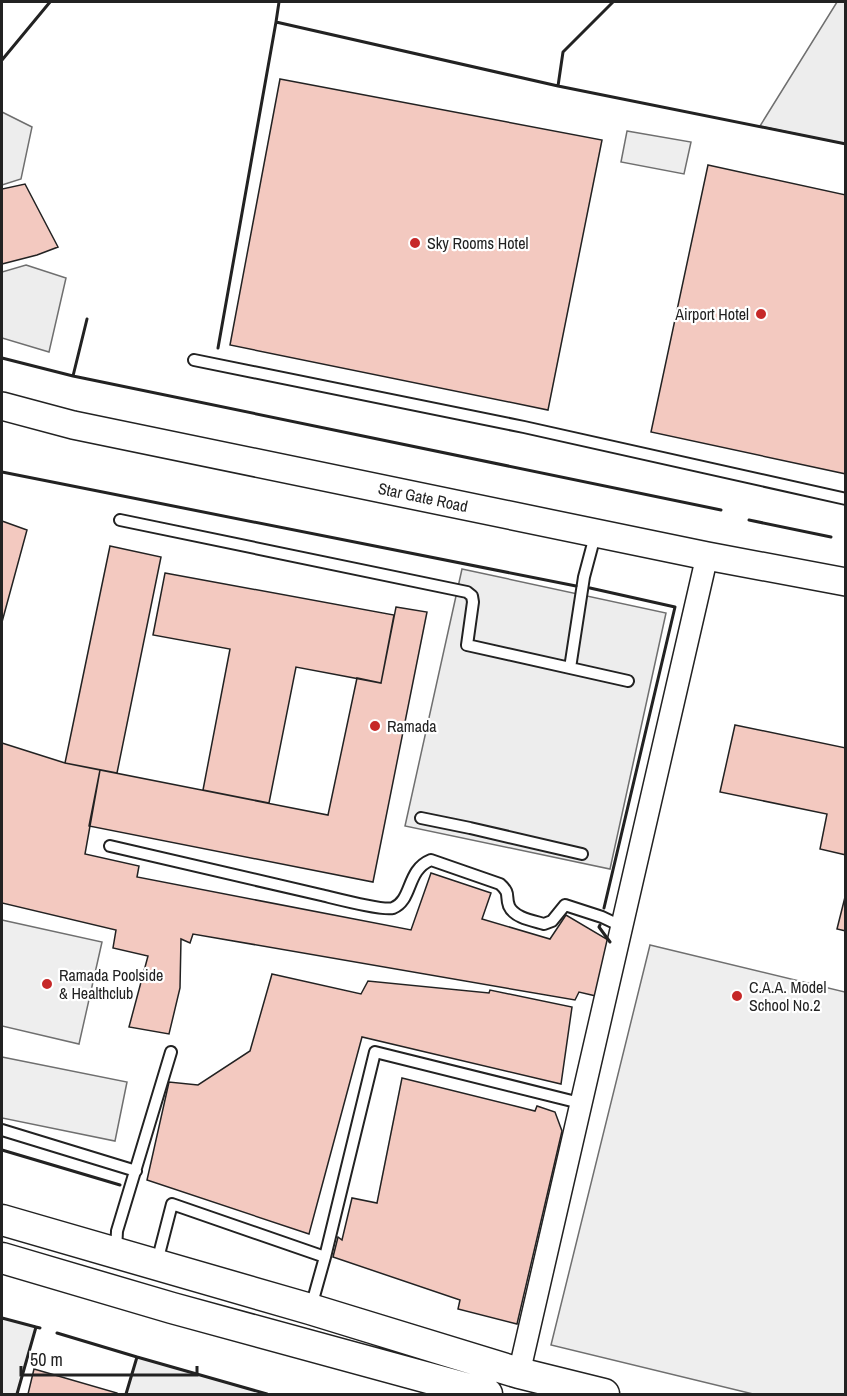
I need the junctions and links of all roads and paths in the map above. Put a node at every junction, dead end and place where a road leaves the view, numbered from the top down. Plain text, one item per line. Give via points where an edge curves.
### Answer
1 (194, 360) dead end
2 (2, 406) edge
3 (846, 499) edge
4 (120, 520) dead end
5 (596, 532) junction
6 (707, 556) junction
7 (846, 582) edge
8 (570, 668) junction
9 (628, 681) dead end
10 (421, 818) dead end
11 (110, 846) dead end
12 (582, 854) dead end
13 (621, 926) junction
14 (171, 1053) dead end
15 (580, 1103) junction
16 (2, 1130) edge
17 (136, 1171) junction
18 (2, 1220) edge
19 (116, 1253) junction
20 (326, 1257) junction
21 (2, 1258) edge
22 (157, 1265) junction
23 (105, 1288) junction
24 (310, 1309) junction
25 (383, 1332) junction
26 (372, 1363) junction
27 (519, 1373) junction
28 (487, 1395) edge
29 (604, 1395) edge

1 - 3 lane via 524,427
2 - 5 street, Star Gate Road via 73,425
4 - 8 lane via 467,592 473,602 467,645
5 - 6 street, Star Gate Road
5 - 8 lane via 584,577
6 - 7 street, Star Gate Road
6 - 13 street
8 - 9 lane
10 - 12 lane
11 - 13 lane via 391,909 405,897 422,864 431,860 500,884 507,890 509,906 516,915 544,924 552,921 565,905
13 - 15 street
14 - 17 lane
15 - 20 lane via 375,1053
15 - 27 street
16 - 17 lane
17 - 19 lane via 117,1230
18 - 19 main road
19 - 22 main road
19 - 23 main road
20 - 22 lane via 172,1204
20 - 24 lane
21 - 23 main road
22 - 24 main road
23 - 26 main road
24 - 25 main road
25 - 26 main road
25 - 27 main road
26 - 28 main road
27 - 29 main road

